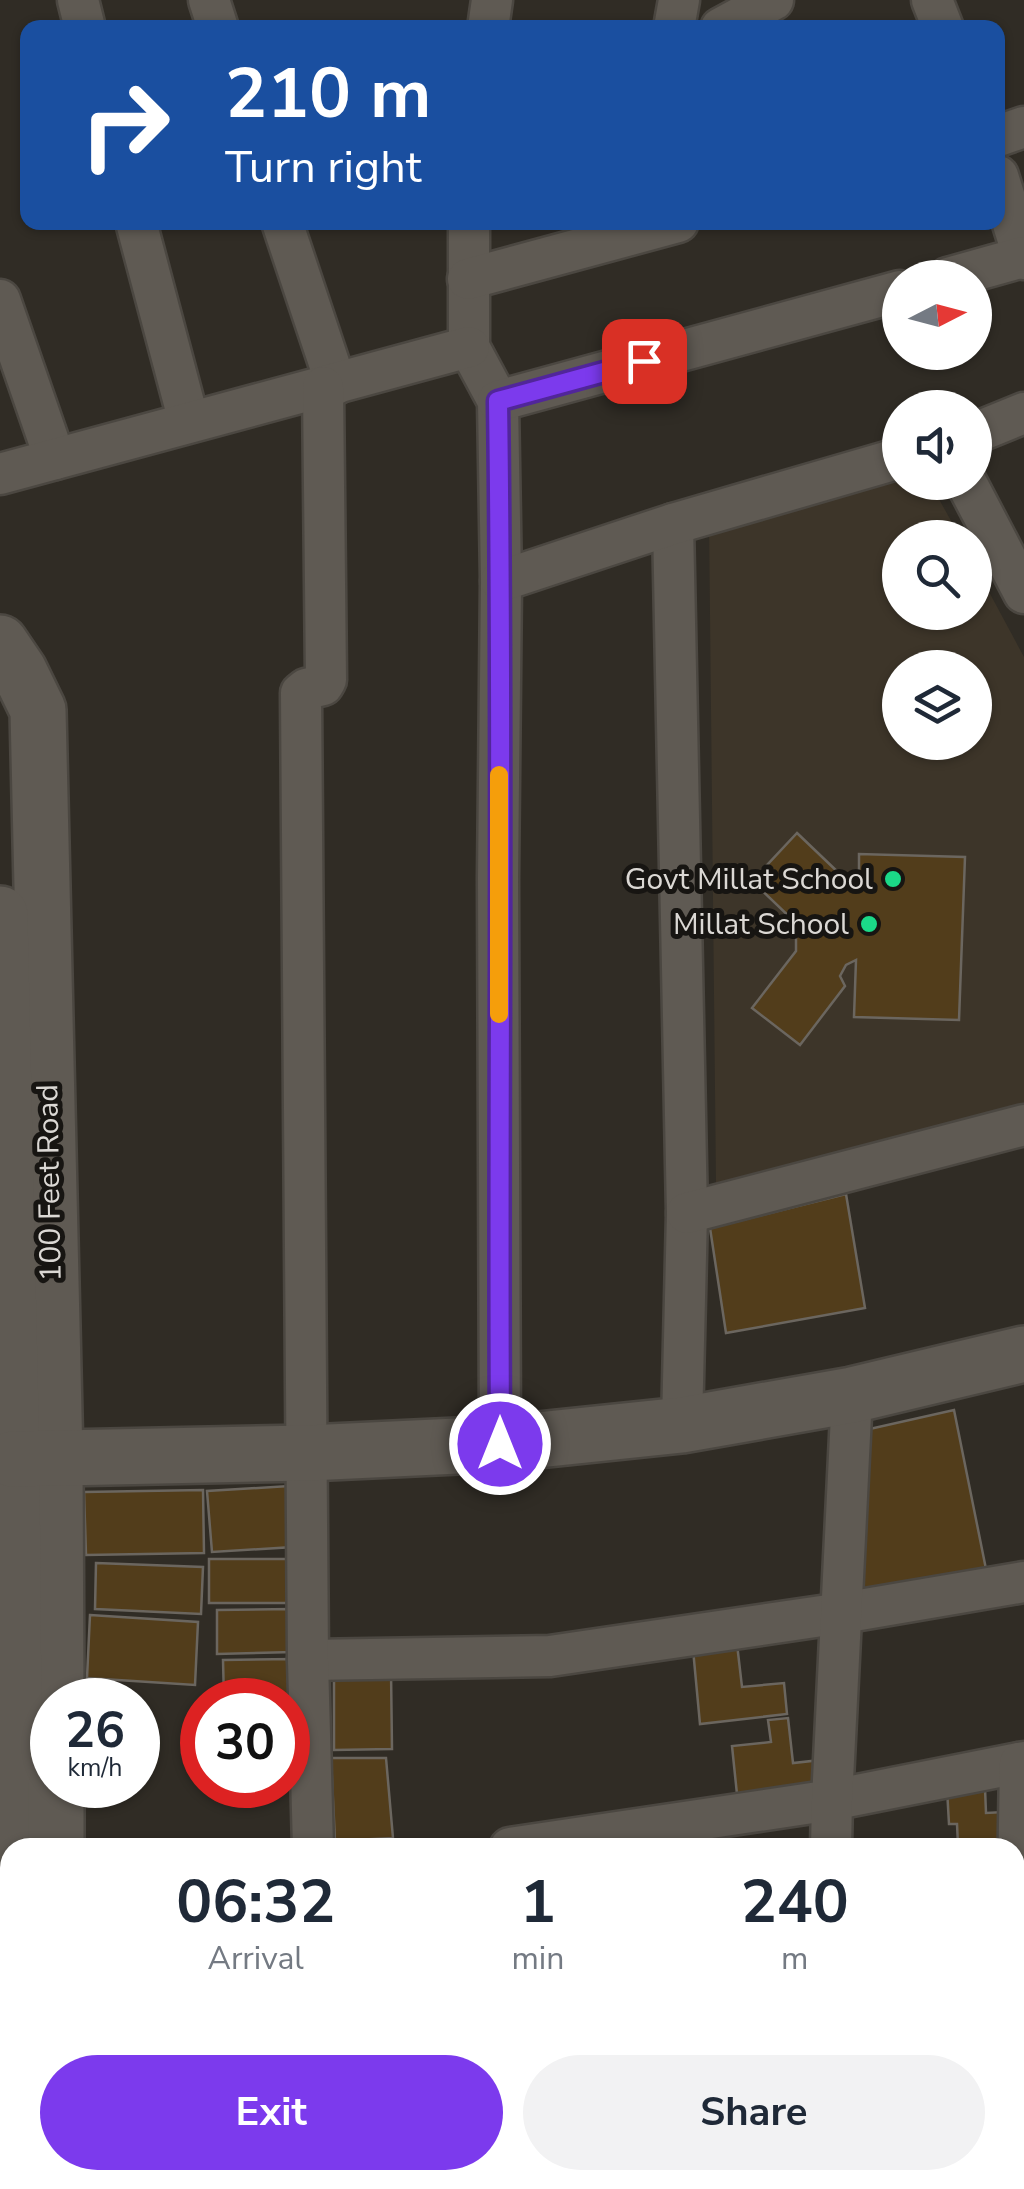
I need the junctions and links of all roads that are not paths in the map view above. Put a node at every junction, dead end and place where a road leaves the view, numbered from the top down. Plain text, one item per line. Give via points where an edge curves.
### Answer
1 (773, 0) edge
2 (736, 20) edge
3 (1005, 199) edge
4 (138, 230) edge
5 (284, 230) edge
6 (469, 230) edge
7 (649, 230) edge
8 (1023, 258) edge
9 (992, 266) edge
10 (468, 279) junction
11 (882, 296) edge
12 (0, 300) edge
13 (469, 347) junction
14 (330, 386) junction
15 (498, 401) junction
16 (1024, 413) edge
17 (188, 422) junction
18 (992, 425) edge
19 (54, 459) junction
20 (882, 463) edge
21 (0, 474) edge
22 (975, 500) edge
23 (673, 524) junction
24 (501, 582) junction
25 (1024, 593) edge
26 (6, 675) edge
27 (0, 914) edge
28 (1024, 1126) edge
29 (687, 1213) junction
30 (1024, 1354) edge
31 (852, 1395) junction
32 (682, 1425) junction
33 (500, 1444) junction
34 (308, 1453) junction
35 (34, 1459) junction
36 (1024, 1582) edge
37 (842, 1613) junction
38 (308, 1660) junction
39 (54, 1678) edge
40 (1022, 1763) edge
41 (832, 1800) junction
42 (56, 1808) edge
43 (16, 1838) edge
44 (56, 1838) edge
45 (313, 1838) edge
46 (572, 1838) edge
47 (832, 1838) edge
48 (1020, 1838) edge

1 - 2 street
3 - 8 street
4 - 17 street
5 - 14 street
6 - 10 street
7 - 10 street
8 - 9 street
10 - 13 street
11 - 15 street
12 - 19 street
13 - 14 street
13 - 15 street
14 - 17 street
14 - 34 street via 326,680 301,693
15 - 24 street
16 - 18 street
17 - 19 street
19 - 21 street
20 - 23 street
22 - 25 street
23 - 24 street
23 - 29 street
24 - 33 street
26 - 35 main road, 100 Feet Road via 38,710
27 - 35 main road, 100 Feet Road
28 - 29 street
29 - 32 street
30 - 31 main road
31 - 32 main road
31 - 37 street
32 - 33 main road
33 - 34 main road
34 - 35 main road
34 - 38 street
35 - 39 main road, 100 Feet Road
35 - 43 main road, 100 Feet Road
36 - 37 street
37 - 38 street via 550,1656
37 - 41 street
38 - 45 street
40 - 41 street
40 - 48 street
41 - 46 street
41 - 47 street
42 - 44 main road

